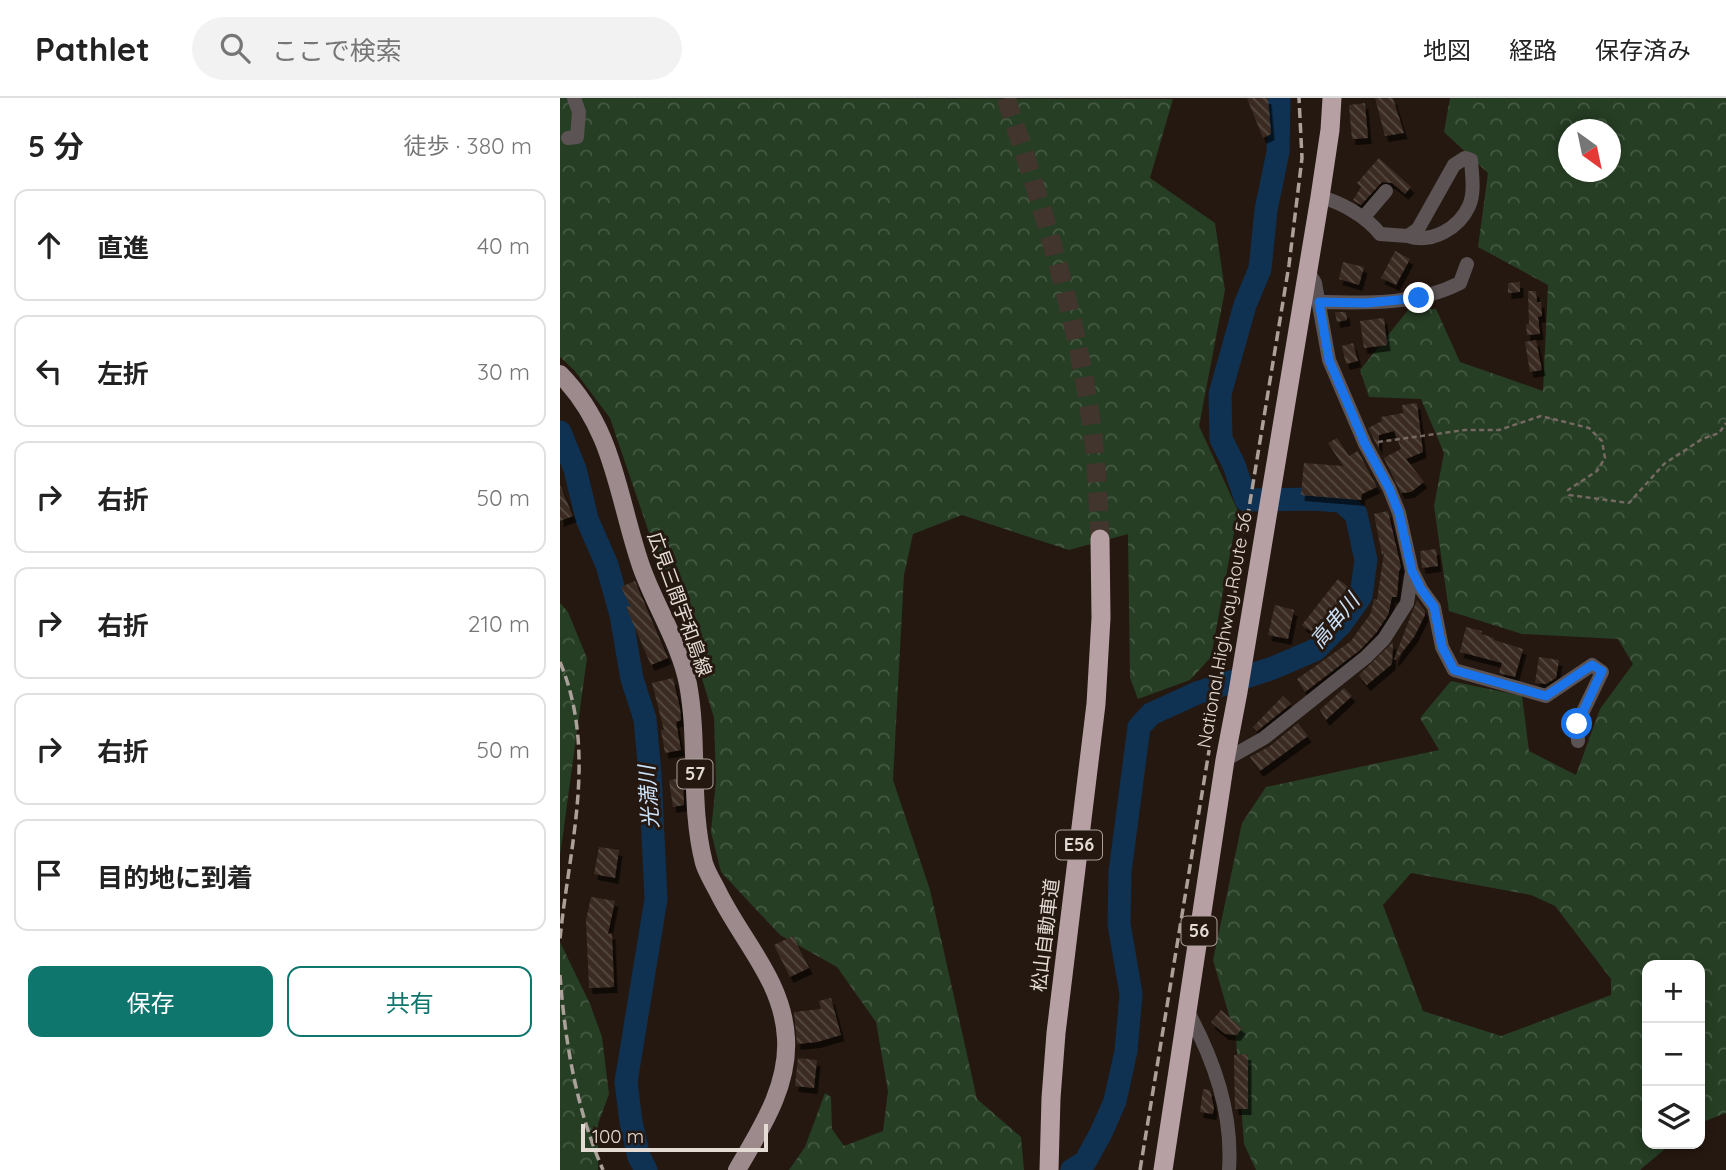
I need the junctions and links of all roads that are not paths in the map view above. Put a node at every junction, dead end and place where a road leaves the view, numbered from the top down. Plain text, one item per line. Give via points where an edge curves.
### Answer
1 (574, 98) edge
2 (1332, 98) edge
3 (568, 138) dead end
4 (1386, 191) dead end
5 (1320, 197) junction
6 (1363, 218) junction
7 (1408, 236) junction
8 (1467, 264) dead end
9 (1307, 270) junction
10 (1319, 302) junction
11 (560, 374) edge
12 (1100, 539) tunnel mouth
13 (1412, 571) junction
14 (1578, 741) dead end
15 (1225, 760) junction
16 (1187, 1010) junction
17 (737, 1170) edge
18 (1049, 1170) edge
19 (1163, 1170) edge
20 (1229, 1170) edge

1 - 3 street via 579,112 577,137
2 - 5 highway, National Highway Route 56 / 56
4 - 6 street
5 - 6 street
5 - 9 highway, National Highway Route 56 / 56
6 - 7 street via 1380,234
7 - 7 street via 1418,229 1454,165 1465,158 1471,160 1469,206 1453,228 1418,239
8 - 10 street via 1460,283 1441,293 1366,303
9 - 10 street
9 - 15 highway, National Highway Route 56 / 56
10 - 13 street via 1329,360 1399,513
11 - 17 main road, 広見三間宇和島線 / 57 via 586,405 605,441 640,564 687,682 694,730 697,822 705,865 773,983 785,1023 781,1084
12 - 18 highway, 松山自動車道 / E56 via 1096,704 1056,1033
13 - 14 street via 1434,607 1442,647 1454,670 1546,696 1592,665 1602,671 1577,724
13 - 15 street via 1407,603 1384,639 1264,738
15 - 16 highway, National Highway Route 56 / 56
16 - 19 highway, National Highway Route 56 / 56
16 - 20 street via 1222,1093 1231,1148

